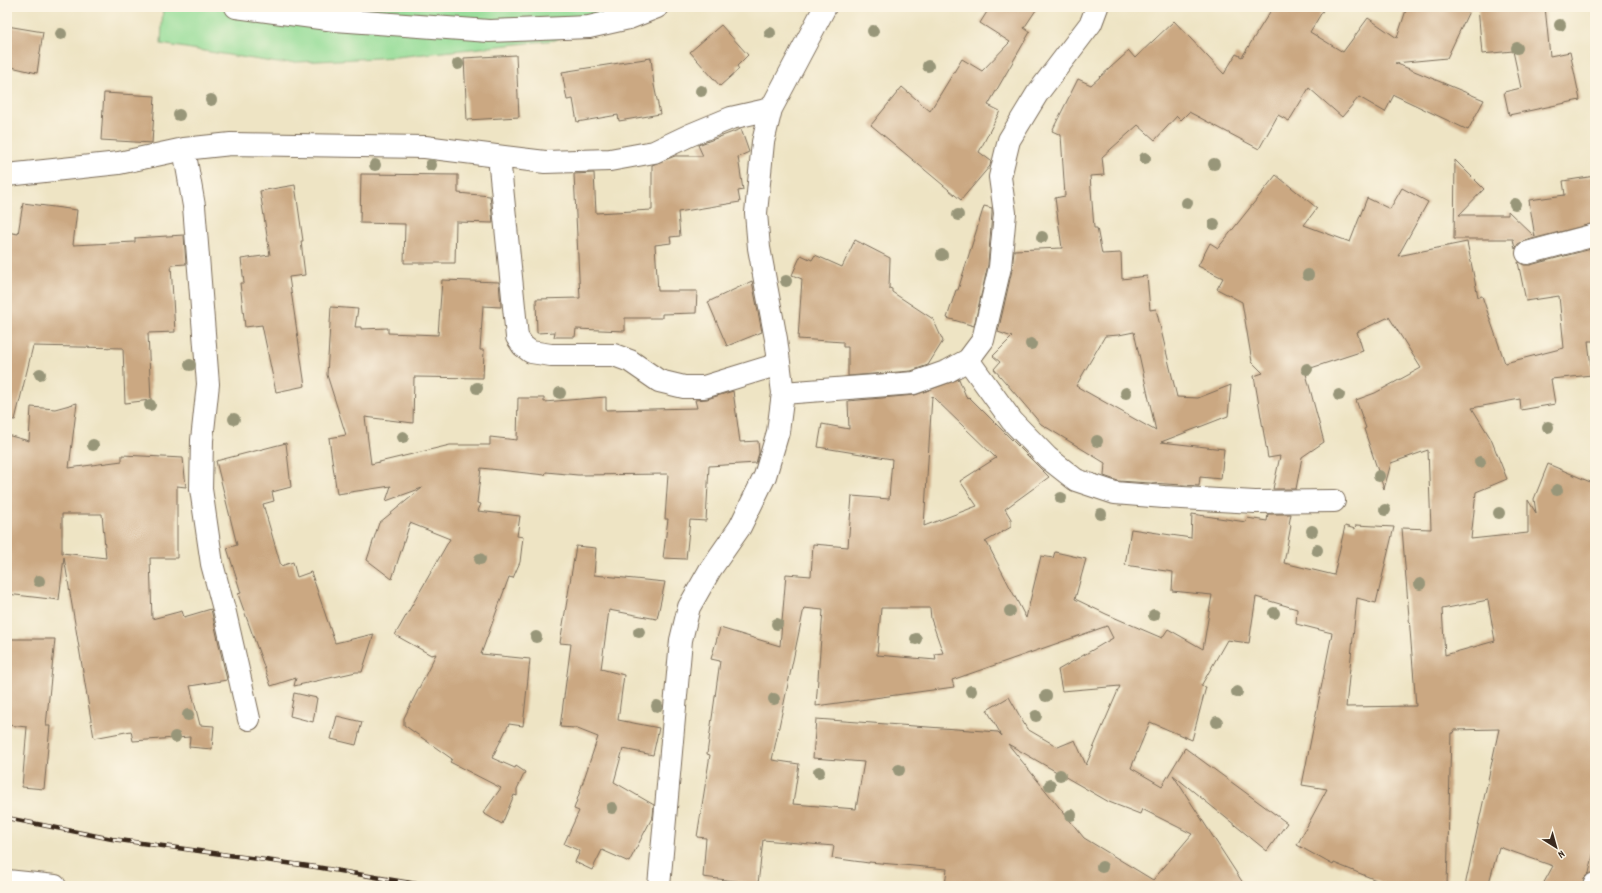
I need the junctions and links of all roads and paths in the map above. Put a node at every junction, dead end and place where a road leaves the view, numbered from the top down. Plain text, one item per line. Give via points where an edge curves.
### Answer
1 (236, 7) edge
2 (657, 7) edge
3 (825, 7) edge
4 (1097, 7) edge
5 (771, 109) junction
6 (184, 149) junction
7 (499, 157) junction
8 (7, 175) edge
9 (1595, 235) edge
10 (1527, 253) dead end
11 (968, 360) junction
12 (779, 364) junction
13 (783, 393) junction
14 (1334, 501) dead end
15 (249, 719) dead end
16 (7, 881) edge
17 (55, 886) edge
18 (659, 886) edge

1 - 2 street via 335,20 489,31 589,27 629,18
3 - 5 street
4 - 11 street via 1091,23 1037,94 1009,140 1000,177 1005,213 1000,267 983,340
5 - 7 street via 731,118 654,152 610,160 545,162
5 - 12 street via 763,142 756,213 759,248
6 - 7 street via 231,144 425,146
6 - 8 street via 119,163
6 - 15 street via 194,206 208,384 202,440 201,490 212,564
7 - 12 street via 517,337 531,352 551,355 614,355 659,381 684,387 704,387
9 - 10 street
11 - 13 street via 948,371 914,383
11 - 14 street via 1012,420 1048,458 1076,480 1115,493 1164,497 1255,502
12 - 13 street
13 - 18 street via 778,432 765,476 740,527 688,607 681,640
16 - 17 street

